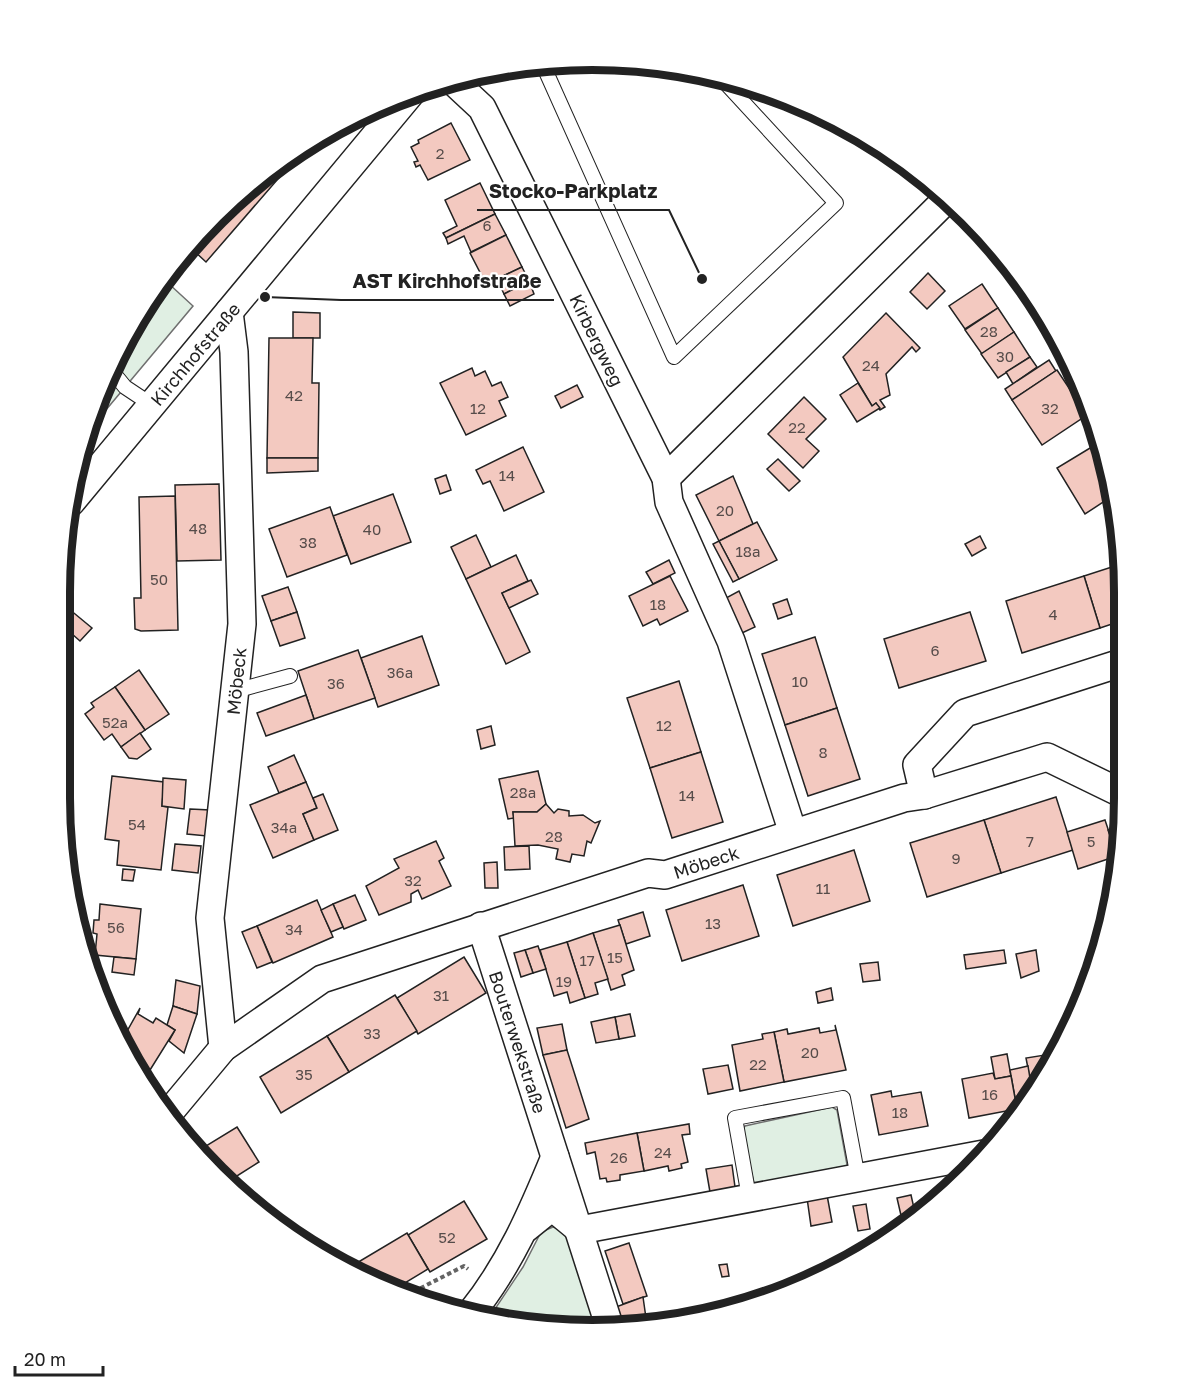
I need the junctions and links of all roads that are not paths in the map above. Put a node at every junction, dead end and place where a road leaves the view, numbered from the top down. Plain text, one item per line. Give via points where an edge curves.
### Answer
1 (547, 73) edge
2 (460, 87) edge
3 (732, 89) edge
4 (373, 121) edge
5 (941, 205) edge
6 (230, 312) junction
7 (117, 377) edge
8 (152, 405) junction
9 (666, 478) junction
10 (81, 490) edge
11 (1114, 665) edge
12 (290, 676) dead end
13 (235, 691) junction
14 (1114, 790) edge
15 (924, 795) junction
16 (794, 833) junction
17 (481, 926) junction
18 (223, 1048) junction
19 (173, 1108) edge
20 (555, 1157) junction
21 (971, 1157) edge
22 (858, 1178) junction
23 (749, 1197) junction
24 (526, 1228) junction
25 (580, 1230) junction
26 (477, 1306) edge
27 (607, 1319) edge

1 - 3 lane via 674,357 836,202
2 - 9 street, Kirbergweg via 482,108
4 - 6 street, Kirchhofstraße
5 - 9 street
6 - 8 street, Kirchhofstraße
6 - 13 street, Möbeck via 242,624
7 - 8 lane
8 - 10 street, Kirchhofstraße
9 - 16 street, Kirbergweg via 669,502 731,641
11 - 15 street via 965,713 917,765
12 - 13 lane
13 - 18 street, Möbeck via 210,918
14 - 15 street, Möbeck via 1047,757
15 - 16 street, Möbeck
16 - 17 street, Möbeck via 665,875 648,873
17 - 18 street, Möbeck via 322,979
17 - 20 street, Bouterwekstraße
18 - 19 street, Möbeck
20 - 24 street
20 - 25 street, Bouterwekstraße
21 - 22 street
22 - 23 street
22 - 23 lane via 843,1098 735,1118
23 - 25 street
24 - 25 street via 552,1207
24 - 26 street
25 - 27 street, Bouterwekstraße

